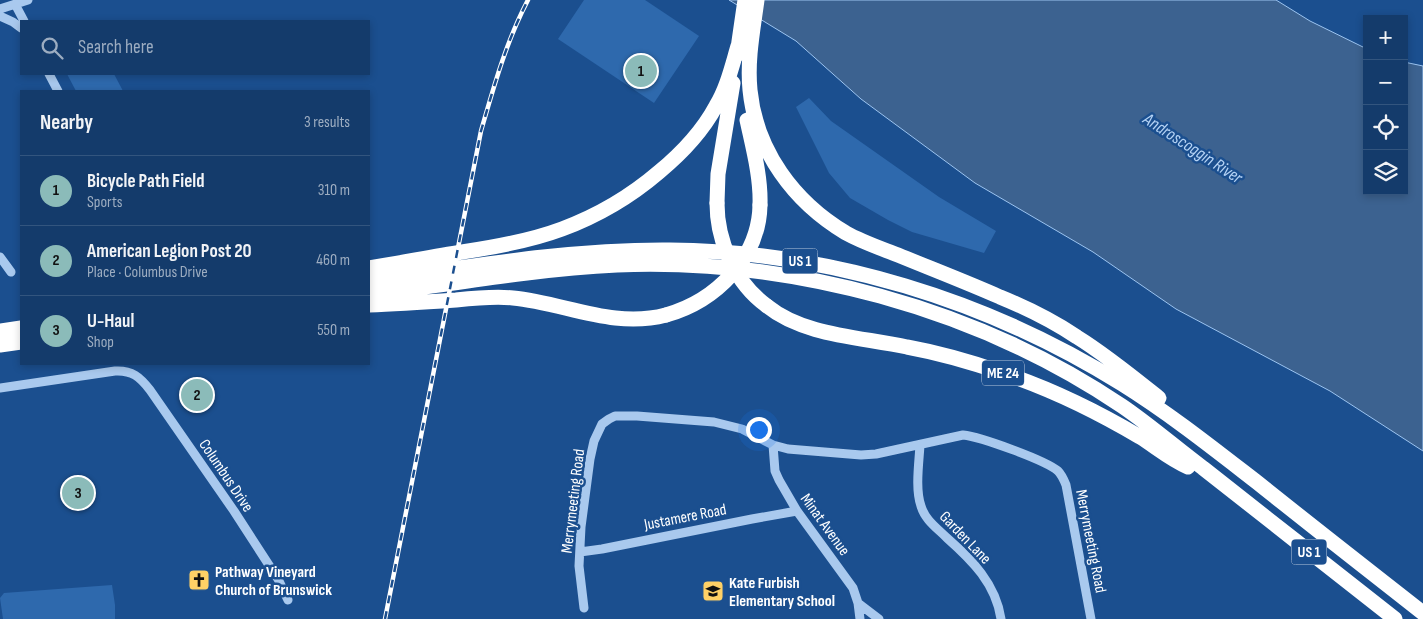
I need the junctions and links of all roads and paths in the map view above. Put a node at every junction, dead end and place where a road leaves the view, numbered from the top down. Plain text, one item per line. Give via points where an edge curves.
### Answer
1 (28, 0) edge
2 (745, 0) edge
3 (758, 0) edge
4 (16, 4) junction
5 (0, 9) edge
6 (0, 16) edge
7 (24, 20) edge
8 (20, 27) edge
9 (744, 49) junction
10 (50, 75) edge
11 (57, 90) edge
12 (0, 257) edge
13 (370, 268) edge
14 (11, 272) dead end
15 (370, 281) edge
16 (370, 295) edge
17 (370, 305) edge
18 (20, 328) edge
19 (0, 331) edge
20 (20, 342) edge
21 (0, 345) edge
22 (0, 388) edge
23 (1193, 433) junction
24 (920, 444) junction
25 (773, 446) junction
26 (1223, 484) junction
27 (797, 511) junction
28 (580, 552) junction
29 (288, 600) dead end
30 (858, 603) junction
31 (584, 608) dead end
32 (1423, 613) edge
33 (860, 619) edge
34 (879, 619) edge
35 (1001, 619) edge
36 (1091, 619) edge
37 (1395, 619) edge

1 - 4 street
2 - 9 highway
3 - 9 highway
4 - 5 street
4 - 7 street
6 - 8 street
9 - 13 highway via 716,107 696,136 651,180 610,207 562,230 519,242
9 - 17 highway, bridge via 744,94 760,185 760,217 753,241 742,261 717,289 689,307 642,319 615,319 511,298
9 - 23 highway via 763,141 788,184 818,214 857,239 994,294 1060,326 1179,413
9 - 26 highway, ME 24, bridge via 718,174 716,203 719,229 730,261 749,289 767,306 816,330 946,356 1026,381 1090,410 1185,466
10 - 11 street
12 - 14 street
15 - 23 highway, US 1 via 549,256 631,250 731,252 820,265 904,285 1016,327 1096,368
16 - 26 highway, US 1 via 618,265 707,267 825,282 911,305 976,329 1047,362 1124,407
18 - 19 highway
20 - 21 highway
22 - 29 street, Columbus Drive via 123,370 139,376 210,475 278,579
23 - 32 highway, US 1
24 - 25 street, Merrymeeting Road via 861,455
24 - 35 street, Garden Lane via 918,494 923,512 981,572 995,595
24 - 36 street, Merrymeeting Road via 969,436 1057,470 1068,493
25 - 27 street, Minat Avenue via 775,471
25 - 28 street, Merrymeeting Road via 742,429 714,422 636,416 608,419 602,424 592,450
26 - 37 highway, US 1
27 - 28 street, Justamere Road
27 - 30 street, Minat Avenue via 854,588
28 - 31 street, Merrymeeting Road via 579,576
30 - 33 street, Minat Avenue
30 - 34 street

